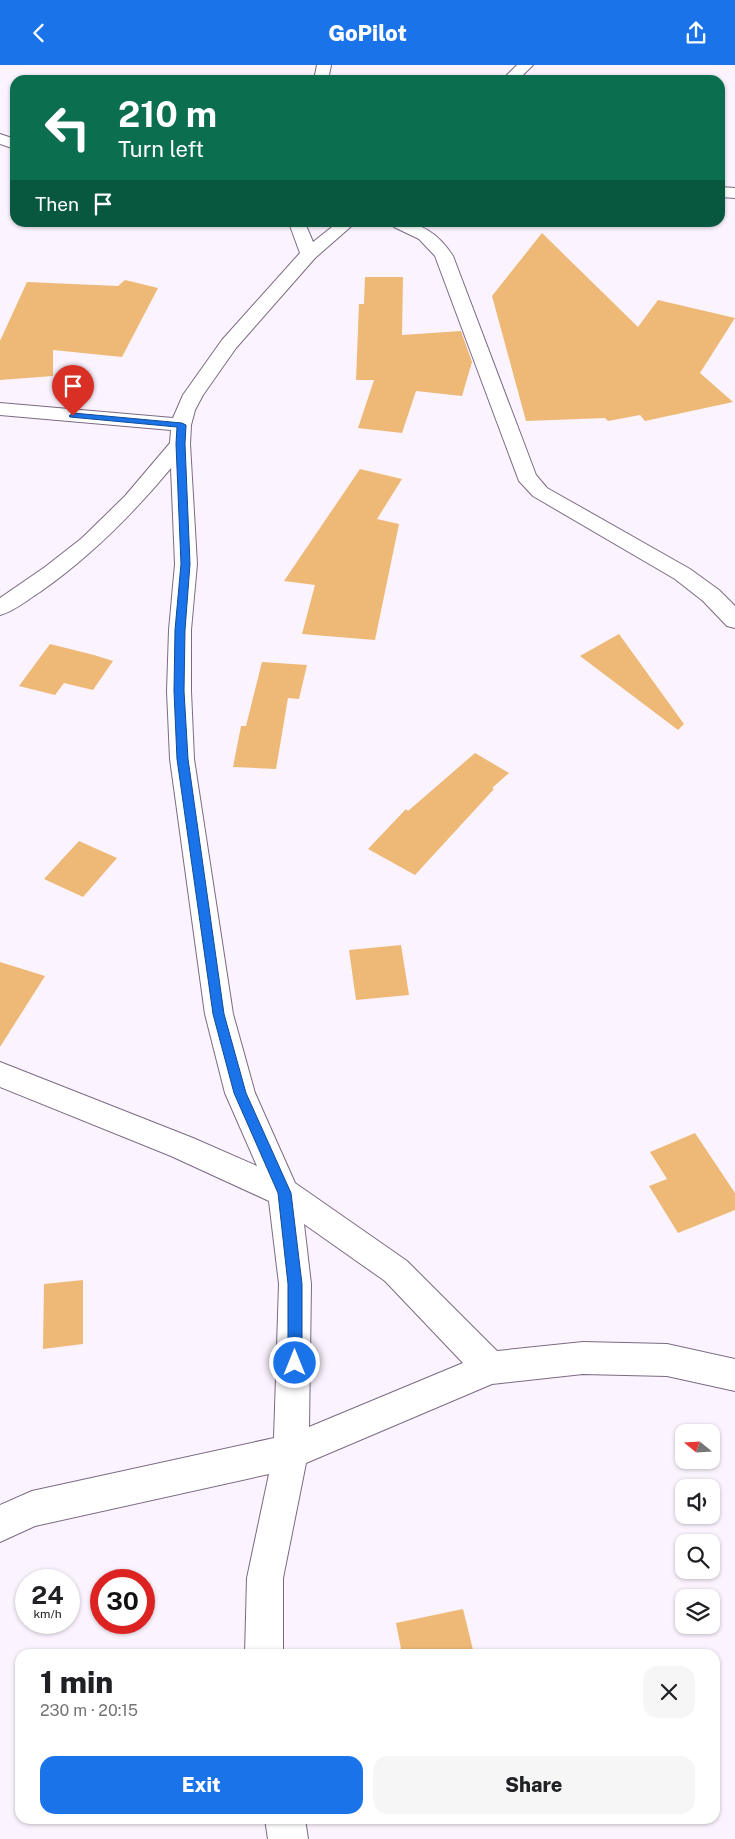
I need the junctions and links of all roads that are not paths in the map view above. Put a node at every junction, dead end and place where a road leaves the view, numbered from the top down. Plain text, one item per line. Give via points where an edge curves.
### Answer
1 (526, 65) edge
2 (515, 75) edge
3 (299, 227) edge
4 (342, 227) edge
5 (410, 227) edge
6 (309, 254) junction
7 (0, 409) edge
8 (181, 435) junction
9 (0, 607) edge
10 (735, 621) edge
11 (0, 1074) edge
12 (284, 1193) junction
13 (491, 1368) junction
14 (735, 1375) edge
15 (291, 1452) junction
16 (16, 1504) edge
17 (0, 1524) edge
18 (264, 1649) edge
19 (285, 1824) edge
20 (288, 1839) edge

1 - 2 street
3 - 6 street
4 - 6 street
5 - 10 street via 433,242 444,256 526,477 540,492 696,584 716,599
6 - 8 street via 229,344 185,410
7 - 8 street
8 - 9 street via 127,506 100,533
8 - 12 street via 186,564 180,630 182,759 218,1014 240,1093
11 - 12 street via 182,1147
12 - 13 street via 396,1271
12 - 15 street via 295,1284
13 - 14 street via 583,1358 667,1360
13 - 15 street
15 - 16 street
15 - 18 street via 265,1578
16 - 17 street
19 - 20 street

